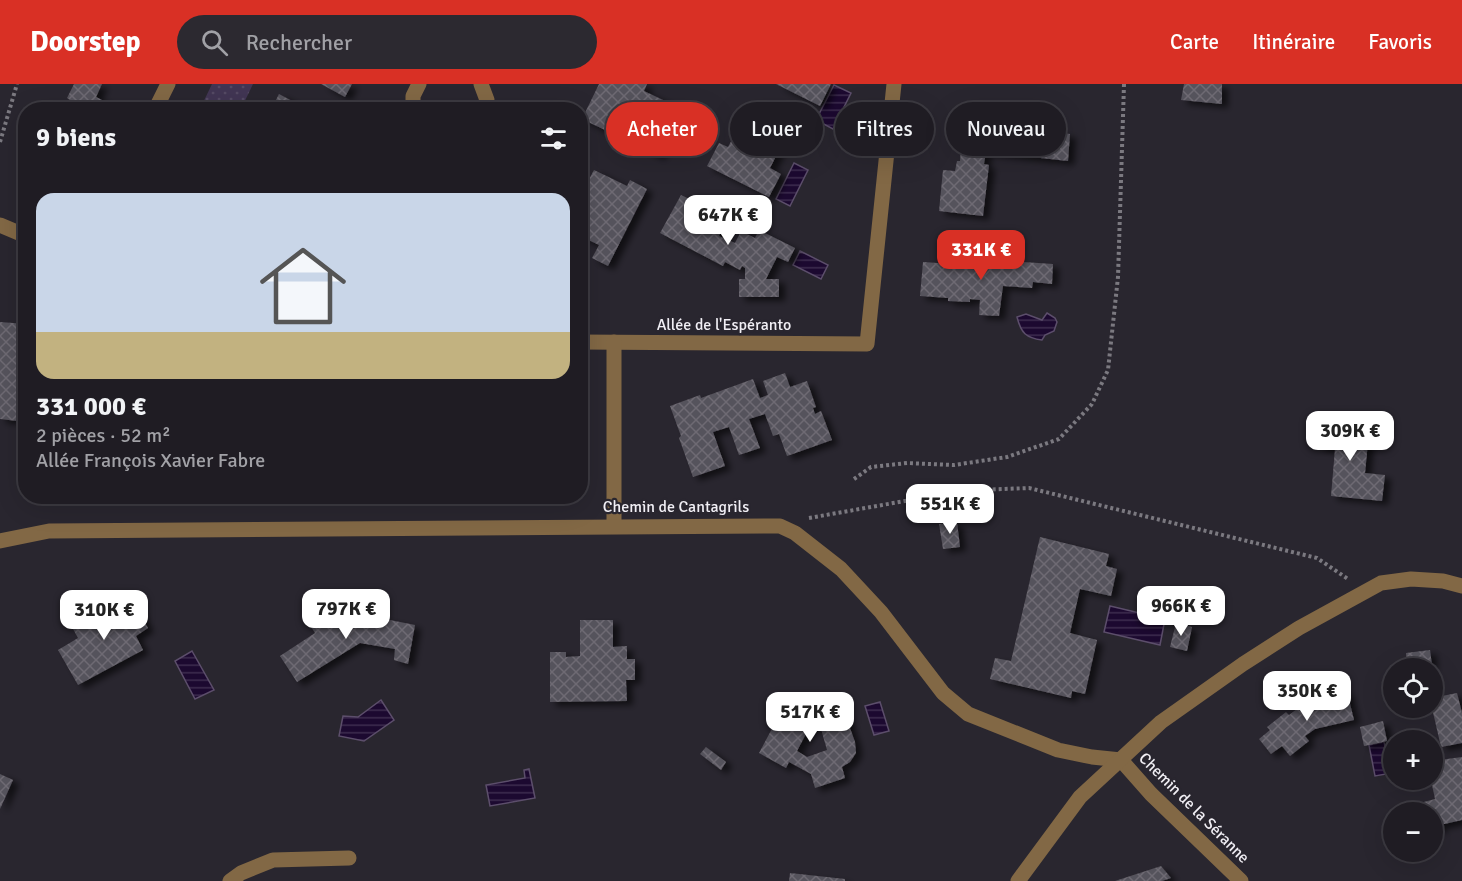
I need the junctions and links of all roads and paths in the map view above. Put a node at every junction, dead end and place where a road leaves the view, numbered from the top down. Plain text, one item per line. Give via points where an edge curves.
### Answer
1 (17, 84) edge
2 (168, 84) edge
3 (419, 84) edge
4 (481, 84) edge
5 (894, 84) edge
6 (1124, 84) edge
7 (159, 102) edge
8 (413, 102) edge
9 (487, 102) edge
10 (0, 142) edge
11 (0, 225) edge
12 (18, 233) edge
13 (588, 342) edge
14 (614, 342) junction
15 (854, 479) dead end
16 (614, 526) junction
17 (780, 526) junction
18 (0, 542) edge
19 (1462, 586) edge
20 (1354, 596) junction
21 (1121, 760) junction
22 (349, 858) dead end
23 (230, 881) edge
24 (1018, 881) edge
25 (1241, 881) edge

1 - 10 path
2 - 7 street
3 - 8 street
4 - 9 street
5 - 14 street, Allée de l'Espéranto via 867,344
6 - 15 path via 1118,277 1110,358 1092,404 1059,439 1007,457 954,465 871,466
11 - 12 street
13 - 14 street, Allée de l'Espéranto
14 - 16 street
16 - 17 street, Chemin de Cantagrils
16 - 18 street, Chemin de Cantagrils via 49,531
17 - 20 path via 933,496 1029,488 1317,558 1348,579
17 - 21 street, Chemin de Cantagrils via 795,532 841,569 881,612 943,693 968,714 1058,750
19 - 20 street via 1411,579 1381,584
20 - 21 street via 1299,628 1161,722
21 - 24 street via 1080,797
21 - 25 street, Chemin de la Séranne
22 - 23 street via 273,860

